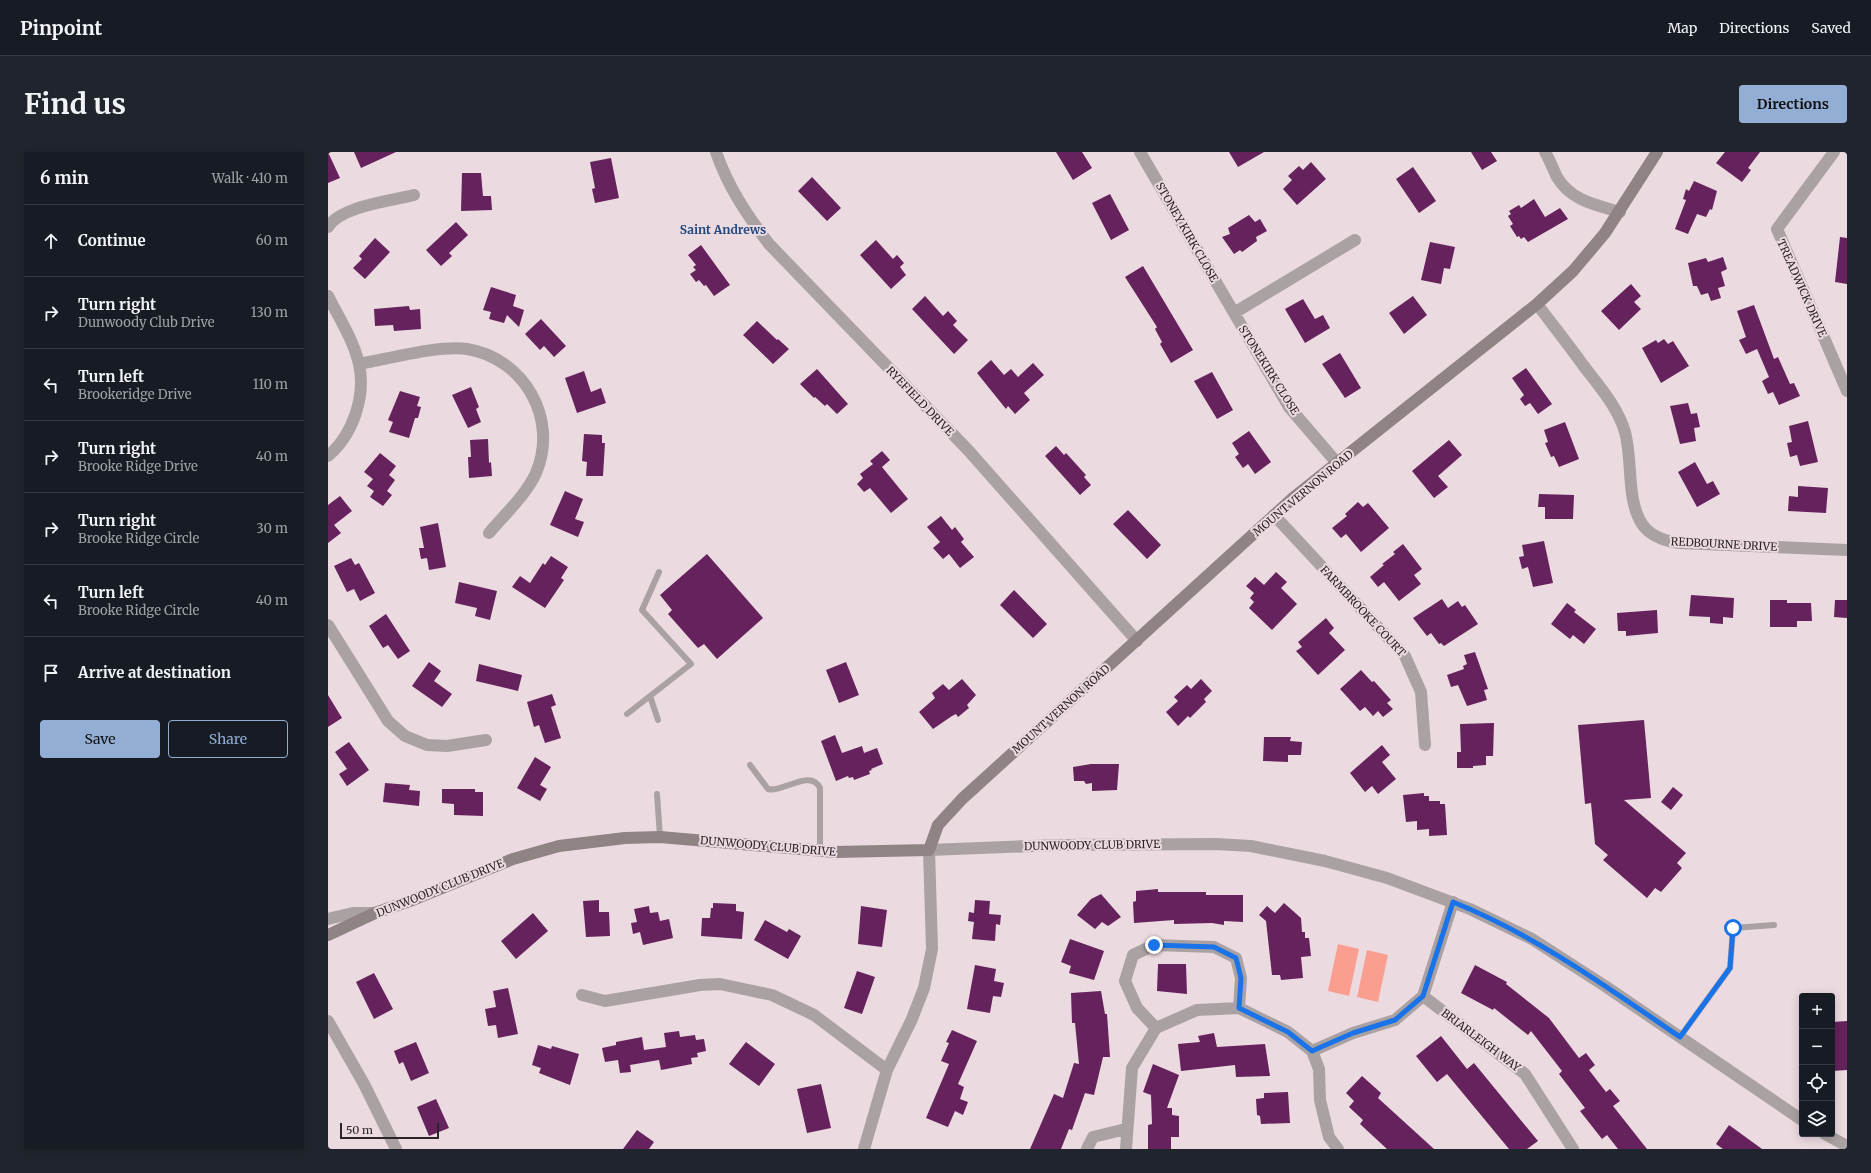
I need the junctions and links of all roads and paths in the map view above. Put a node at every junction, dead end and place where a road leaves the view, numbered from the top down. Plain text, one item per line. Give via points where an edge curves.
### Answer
1 (716, 152) edge
2 (1140, 152) edge
3 (1545, 152) edge
4 (1657, 152) edge
5 (1834, 152) edge
6 (414, 195) dead end
7 (1620, 212) junction
8 (328, 227) edge
9 (1355, 240) dead end
10 (328, 296) edge
11 (1537, 304) junction
12 (1234, 313) junction
13 (359, 364) junction
14 (1847, 391) edge
15 (328, 456) edge
16 (1337, 463) junction
17 (1274, 515) junction
18 (489, 533) dead end
19 (1847, 550) edge
20 (659, 572) dead end
21 (328, 625) edge
22 (1137, 641) junction
23 (650, 696) junction
24 (627, 714) dead end
25 (658, 720) dead end
26 (486, 740) dead end
27 (1425, 745) dead end
28 (750, 765) dead end
29 (657, 794) dead end
30 (660, 837) junction
31 (820, 850) junction
32 (929, 850) junction
33 (1453, 902) junction
34 (375, 913) junction
35 (328, 919) edge
36 (1774, 925) dead end
37 (328, 935) edge
38 (582, 995) dead end
39 (1423, 996) junction
40 (1239, 1008) junction
41 (328, 1021) edge
42 (1156, 1028) junction
43 (1680, 1037) junction
44 (1312, 1051) junction
45 (887, 1070) junction
46 (1799, 1118) edge
47 (1126, 1129) junction
48 (1830, 1137) edge
49 (1847, 1146) edge
50 (396, 1149) edge
51 (864, 1149) edge
52 (1088, 1149) edge
53 (1126, 1149) edge
54 (1338, 1149) edge
55 (1573, 1149) edge

1 - 22 street, RYEFIELD DRIVE via 723,173 743,210 769,244 968,450
2 - 12 street, STONEY KIRK CLOSE
3 - 7 street via 1565,188 1577,198
4 - 7 main road, MOUNT VERNON ROAD
5 - 14 street, TREADWICK DRIVE via 1777,230
6 - 8 street via 355,209
7 - 11 main road, MOUNT VERNON ROAD via 1573,271
9 - 12 street
10 - 13 street via 351,340
11 - 16 main road, MOUNT VERNON ROAD
11 - 19 street, REDBOURNE DRIVE via 1606,394 1617,413 1629,448 1634,510 1653,535 1679,544
12 - 16 street, STONEKIRK CLOSE via 1289,407
13 - 15 street via 361,386 353,422 343,440
13 - 18 street via 443,349 466,349 498,359 526,383 542,420 544,440 541,458 528,487
16 - 17 main road, MOUNT VERNON ROAD
17 - 22 main road, MOUNT VERNON ROAD
17 - 27 street, FARMBROOKE COURT via 1406,656 1421,692
20 - 23 lane via 642,610 691,664
21 - 26 street via 388,722 406,736 427,745 447,746
22 - 32 main road, MOUNT VERNON ROAD via 962,799 938,825
23 - 24 lane
23 - 25 lane
28 - 31 lane via 768,789 777,790 803,780 818,783
29 - 30 lane
30 - 31 main road, DUNWOODY CLUB DRIVE
30 - 34 main road, DUNWOODY CLUB DRIVE via 625,838 560,846 513,859
31 - 32 main road, DUNWOODY CLUB DRIVE
32 - 33 street, DUNWOODY CLUB DRIVE via 1058,844 1176,843 1251,846 1325,861 1380,876
32 - 45 street via 932,949 924,988
33 - 39 street
33 - 43 street, DUNWOODY CLUB DRIVE via 1532,939
34 - 35 street via 354,913
34 - 37 main road, DUNWOODY CLUB DRIVE
36 - 43 lane via 1733,928 1730,968
38 - 45 street via 605,1001 720,984 772,995 814,1015
39 - 44 street via 1395,1020 1353,1033
39 - 55 street, BRIARLEIGH WAY via 1525,1074
40 - 42 street via 1197,1010
40 - 42 street via 1241,978 1236,958 1214,947 1154,945 1133,955 1125,981 1137,1008
40 - 44 street via 1288,1032
41 - 50 street via 364,1084
42 - 47 street via 1132,1068
43 - 46 street, DUNWOODY CLUB DRIVE
44 - 54 street via 1319,1069 1320,1100 1329,1137
45 - 51 street
47 - 52 street via 1094,1137
47 - 53 street
48 - 49 street

